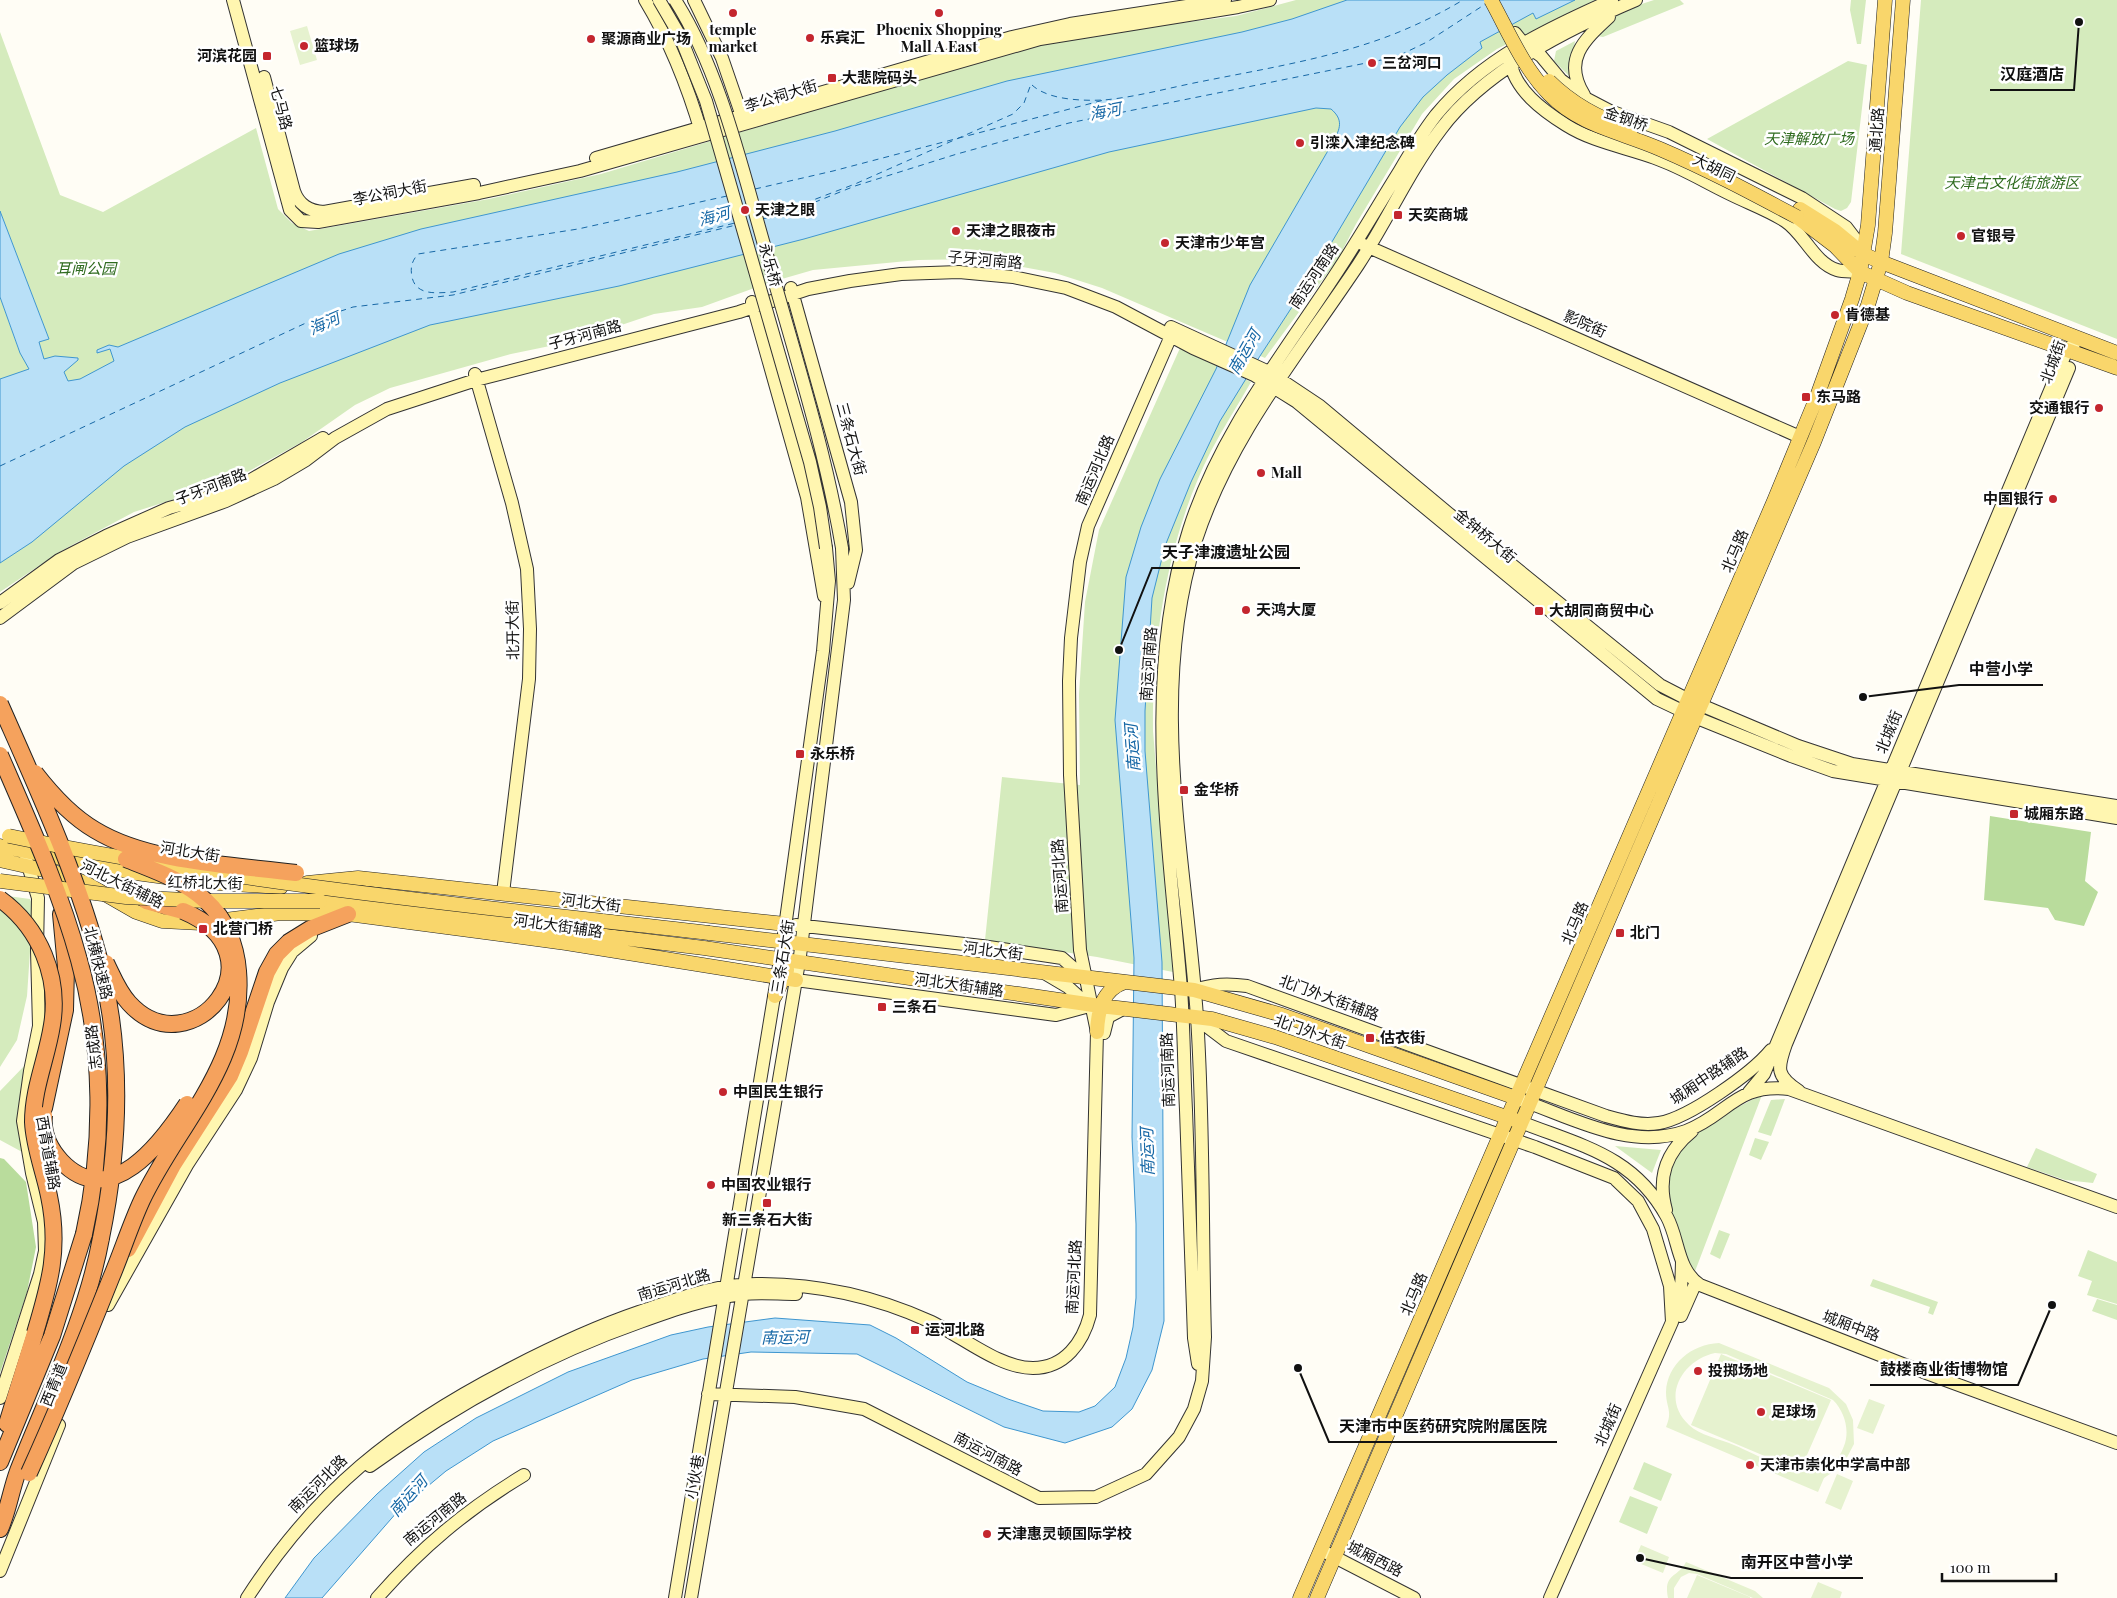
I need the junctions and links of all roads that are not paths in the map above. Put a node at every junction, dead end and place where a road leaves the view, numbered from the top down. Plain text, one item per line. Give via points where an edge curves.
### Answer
1 (233, 0) edge
2 (241, 0) edge
3 (645, 0) edge
4 (659, 0) edge
5 (676, 0) edge
6 (694, 0) edge
7 (1225, 0) edge
8 (1270, 0) edge
9 (1491, 0) edge
10 (1502, 0) edge
11 (1636, 0) edge
12 (1885, 0) edge
13 (1902, 0) edge
14 (1615, 4) edge
15 (1529, 47) junction
16 (1512, 61) junction
17 (1587, 99) junction
18 (743, 119) junction
19 (701, 132) junction
20 (306, 207) joint
21 (1798, 213) junction
22 (302, 221) joint
23 (1357, 241) junction
24 (1370, 248) junction
25 (1863, 254) junction
26 (1881, 262) junction
27 (1860, 272) junction
28 (1876, 279) junction
29 (792, 291) junction
30 (752, 305) junction
31 (1176, 333) junction
32 (2079, 339) junction
33 (2071, 352) junction
34 (1216, 353) joint
35 (2117, 353) edge
36 (2117, 368) edge
37 (475, 377) junction
38 (1266, 377) junction
39 (1800, 437) junction
40 (826, 548) joint
41 (842, 548) joint
42 (844, 600) junction
43 (0, 603) edge
44 (827, 607) junction
45 (0, 618) edge
46 (0, 704) edge
47 (1693, 709) junction
48 (0, 755) edge
49 (24, 758) junction
50 (1894, 776) junction
51 (2117, 806) edge
52 (2117, 818) edge
53 (3, 838) edge
54 (1634, 844) junction
55 (22, 850) junction
56 (126, 859) junction
57 (0, 860) edge
58 (0, 865) edge
59 (28, 865) junction
60 (296, 873) joint
61 (331, 880) junction
62 (0, 881) edge
63 (503, 893) junction
64 (126, 897) junction
65 (0, 899) edge
66 (206, 900) junction
67 (320, 901) joint
68 (60, 904) junction
69 (341, 917) junction
70 (88, 923) junction
71 (794, 943) junction
72 (726, 951) junction
73 (839, 968) junction
74 (1046, 974) junction
75 (775, 976) junction
76 (1090, 979) junction
77 (239, 980) junction
78 (801, 980) junction
79 (1124, 982) junction
80 (1182, 990) junction
81 (775, 996) joint
82 (1093, 1008) junction
83 (1123, 1009) junction
84 (1176, 1015) junction
85 (1197, 1019) junction
86 (1100, 1032) junction
87 (1777, 1041) junction
88 (1521, 1084) junction
89 (1800, 1091) junction
90 (1749, 1092) junction
91 (1532, 1096) junction
92 (1516, 1098) junction
93 (1507, 1117) junction
94 (1706, 1120) junction
95 (1520, 1122) junction
96 (1500, 1134) junction
97 (1513, 1139) junction
98 (2117, 1207) edge
99 (1668, 1219) junction
100 (84, 1234) joint
101 (101, 1238) joint
102 (1682, 1262) junction
103 (112, 1277) junction
104 (1696, 1282) junction
105 (744, 1289) junction
106 (724, 1292) junction
107 (1672, 1322) junction
108 (732, 1362) joint
109 (712, 1367) joint
110 (1202, 1381) junction
111 (708, 1394) junction
112 (726, 1394) junction
113 (0, 1398) edge
114 (2117, 1443) edge
115 (0, 1445) edge
116 (0, 1462) edge
117 (524, 1476) dead end
118 (3, 1523) edge
119 (1319, 1554) junction
120 (1333, 1560) junction
121 (0, 1571) edge
122 (247, 1598) edge
123 (256, 1598) edge
124 (376, 1598) edge
125 (675, 1598) edge
126 (691, 1598) edge
127 (1300, 1598) edge
128 (1317, 1598) edge
129 (1396, 1598) edge
130 (1414, 1598) edge
131 (1550, 1598) edge
132 (1558, 1598) edge

1 - 22 street, 七马路 via 288,206
2 - 20 street, 七马路 via 294,191
3 - 19 street via 674,54 691,95
4 - 40 street, 永乐桥, bridge via 689,56 720,146 810,462
5 - 41 street, 永乐桥, bridge via 697,41 733,137 827,469
6 - 18 street via 722,58
7 - 18 street, 李公祠大街 via 1021,34
8 - 18 street, 李公祠大街 via 1040,39
9 - 21 main road, 金钢桥, bridge via 1527,66 1549,94 1570,112 1609,132 1662,150
10 - 21 main road, 金钢桥, bridge via 1538,69 1575,104 1690,153
11 - 14 street
12 - 25 main road, 通北路
13 - 26 main road, 通北路 via 1888,206
14 - 15 street
14 - 17 street via 1586,38 1578,53 1575,76
15 - 16 street
15 - 16 street, 大胡同 via 1514,34
15 - 17 street, 大胡同 via 1561,80
16 - 23 street, 南运河南路 via 1471,80 1433,118
16 - 24 street, 南运河南路 via 1469,98 1443,126
16 - 27 street, 大胡同 via 1522,88 1566,125 1598,140 1669,164 1778,218 1798,231 1827,265
17 - 25 street, 大胡同 via 1610,111 1669,132 1809,202 1846,227
18 - 19 street, 李公祠大街
19 - 20 street, 李公祠大街 via 517,177 324,212
19 - 22 street, 李公祠大街 via 580,171 516,186 340,219
21 - 25 main road via 1835,231
21 - 27 main road
23 - 24 street, 影院街
23 - 38 street, 南运河南路
24 - 38 street, 南运河南路
24 - 39 street, 影院街
25 - 26 main road
25 - 27 main road, 北马路
26 - 28 main road, 北马路
26 - 32 main road
27 - 28 main road
27 - 39 main road, 北马路
28 - 33 main road
28 - 47 main road, 北马路 via 1821,425
29 - 30 street, 子牙河南路
29 - 31 street, 子牙河南路 via 852,274 898,268 989,267 1036,274 1081,286 1125,304
29 - 42 street, 三条石大街 via 851,502 856,550
30 - 37 street, 子牙河南路
30 - 44 street, 三条石大街 via 807,497
31 - 34 street, 子牙河南路
31 - 76 street, 南运河北路 via 1088,526 1076,594 1069,681 1070,775 1080,950
32 - 33 street, 北城街
32 - 35 main road
33 - 36 main road
33 - 50 street, 北城街
34 - 38 street, 金钟桥大街
37 - 43 street, 子牙河南路 via 385,401 249,481 216,495 169,508 59,560
37 - 45 street, 子牙河南路 via 387,409 343,432 274,479 226,501 127,537 74,563
37 - 63 street, 北开大街 via 512,503 527,569 529,679
38 - 47 street, 金钟桥大街 via 1320,406 1444,510
38 - 80 street, 南运河南路 via 1213,496 1189,566 1178,626 1172,682
39 - 47 main road, 北马路
40 - 44 street, 三条石大街
41 - 42 street, 三条石大街
42 - 71 street, 三条石大街
44 - 71 street, 三条石大街 via 787,908
46 - 49 highway, 北横快速路, bridge
47 - 50 street via 1813,765 1849,775
47 - 54 main road, 北马路
48 - 68 highway, 志成路, bridge
49 - 60 highway, bridge via 68,810 114,840 155,853
49 - 70 highway, 北横快速路, bridge
50 - 51 street
50 - 52 street
50 - 87 street, 北城街
50 - 89 street, 北城街 via 1780,1060 1784,1080
53 - 55 main road, 河北大街辅路
53 - 56 main road, 河北大街, bridge
54 - 88 main road, 北马路
54 - 91 main road, 北马路
55 - 59 street, 西青道辅路
55 - 61 main road, 河北大街辅路 via 136,873 202,882 280,887
56 - 66 highway, bridge via 182,884
56 - 71 main road, 河北大街, bridge via 254,878
57 - 59 main road
58 - 59 main road
59 - 69 main road, 河北大街辅路 via 89,884 136,912 162,922 201,923 281,913
59 - 113 street, 西青道辅路 via 38,898 39,1026 24,1121 44,1222 45,1251 35,1293
60 - 61 main road
61 - 63 main road, 河北大街辅路 via 358,878
62 - 64 main road, 红桥北大街, bridge
63 - 71 main road, 河北大街辅路 via 757,921
64 - 66 main road, 红桥北大街, bridge
64 - 70 highway, bridge via 184,911 205,921 217,933 228,955 228,982 220,1000 207,1012 187,1022 173,1023 153,1020 138,1012 116,985
65 - 115 highway, bridge via 16,912 35,936 47,960 54,995 52,1026 37,1083 33,1124 55,1238 51,1276
66 - 67 main road, 红桥北大街, bridge
66 - 77 highway, bridge via 230,935
67 - 72 main road, 河北大街
68 - 77 highway, bridge via 66,967 65,1010 43,1123 50,1147 66,1166 78,1173 99,1178 118,1175 134,1167 160,1141 202,1080 224,1038
68 - 100 highway, 志成路, bridge via 80,961 98,1081 98,1146
69 - 75 main road, 河北大街辅路 via 566,943
69 - 103 highway, bridge via 298,936 273,961 230,1076 173,1165
69 - 121 street via 299,945 282,968 236,1090 187,1165 113,1294
70 - 101 highway, 北横快速路, bridge via 107,996 116,1083 113,1166
71 - 72 main road, 河北大街
71 - 73 main road, 河北大街
71 - 74 main road, 河北大街
71 - 75 main road
71 - 76 street via 982,946 1062,958
71 - 78 street, 三条石大街
72 - 75 main road
73 - 78 street
73 - 82 main road, 河北大街
74 - 76 main road, 河北大街
74 - 82 street
75 - 78 main road, 河北大街辅路
75 - 81 main road
76 - 79 main road, 河北大街
76 - 82 street, 南运河北路
77 - 103 highway, bridge via 235,1026 221,1067 142,1199
78 - 82 street, 河北大街辅路 via 1056,1015
78 - 105 street, 三条石大街 via 793,998
79 - 80 main road, 河北大街
79 - 82 main road
80 - 84 street, 南运河南路
80 - 85 street, 南运河南路
80 - 88 street, 北门外大街辅路 via 1227,983 1246,986
80 - 92 main road, 北门外大街 via 1282,1015
81 - 106 street, 三条石大街
82 - 83 main road, 河北大街
82 - 86 main road
83 - 84 main road, 河北大街
83 - 86 street via 1108,1017
84 - 85 main road, 北门外大街
84 - 110 street, 南运河南路 via 1194,1338
85 - 93 main road, 北门外大街 via 1275,1037
85 - 96 street via 1226,1041
85 - 110 street, 南运河南路 via 1205,1337
86 - 105 street, 南运河北路 via 1090,1315 1082,1339 1066,1357 1046,1366 1023,1367 999,1359 932,1322 898,1308 834,1290
87 - 90 street, 北城街 via 1764,1074
87 - 91 street, 城厢中路辅路 via 1766,1057 1736,1081 1690,1110 1658,1123 1626,1122
88 - 91 street, 北门外大街辅路
88 - 92 main road, 北马路
89 - 90 street via 1772,1087
89 - 98 street
90 - 94 street
91 - 92 street
91 - 94 street via 1603,1130 1634,1137 1675,1134
91 - 95 main road, 北马路
92 - 93 main road, 北马路
93 - 95 main road, 北门外大街
93 - 96 main road, 北马路
94 - 99 street via 1678,1143 1666,1161 1661,1186
95 - 97 main road, 北马路
95 - 99 street via 1600,1152 1621,1164 1646,1188
96 - 97 street
96 - 119 main road, 北马路
97 - 107 street via 1614,1178 1638,1201 1653,1229 1668,1278
97 - 120 main road, 北马路
99 - 102 street
100 - 116 highway, 西青道 via 52,1336
101 - 118 highway, 西青道 via 75,1330 17,1474
102 - 104 street
102 - 107 street, 北城街 via 1681,1293
103 - 118 highway, bridge via 29,1473
104 - 114 street, 城厢中路 via 1926,1373
104 - 132 street, 北城街
105 - 106 street, 南运河北路
105 - 108 street, 三条石大街
106 - 109 street, 三条石大街
106 - 122 street, 南运河北路 via 678,1299 590,1330 459,1395 402,1432 347,1476 281,1547
106 - 123 street, 南运河北路 via 592,1339 534,1365 407,1439 369,1467 325,1508 292,1545
107 - 131 street, 北城街
108 - 112 street, 小伙巷
109 - 111 street, 小伙巷
110 - 112 street, 南运河南路 via 1194,1409 1179,1437 1146,1474 1096,1497 1039,1498 864,1409 796,1397
111 - 112 street, 南运河南路
111 - 125 street, 小伙巷
112 - 126 street, 小伙巷
117 - 124 street, 南运河南路 via 449,1526
119 - 120 street, 城厢西路
119 - 127 main road, 北马路
120 - 128 main road, 北马路
120 - 129 street, 城厢西路
120 - 130 street, 城厢西路

